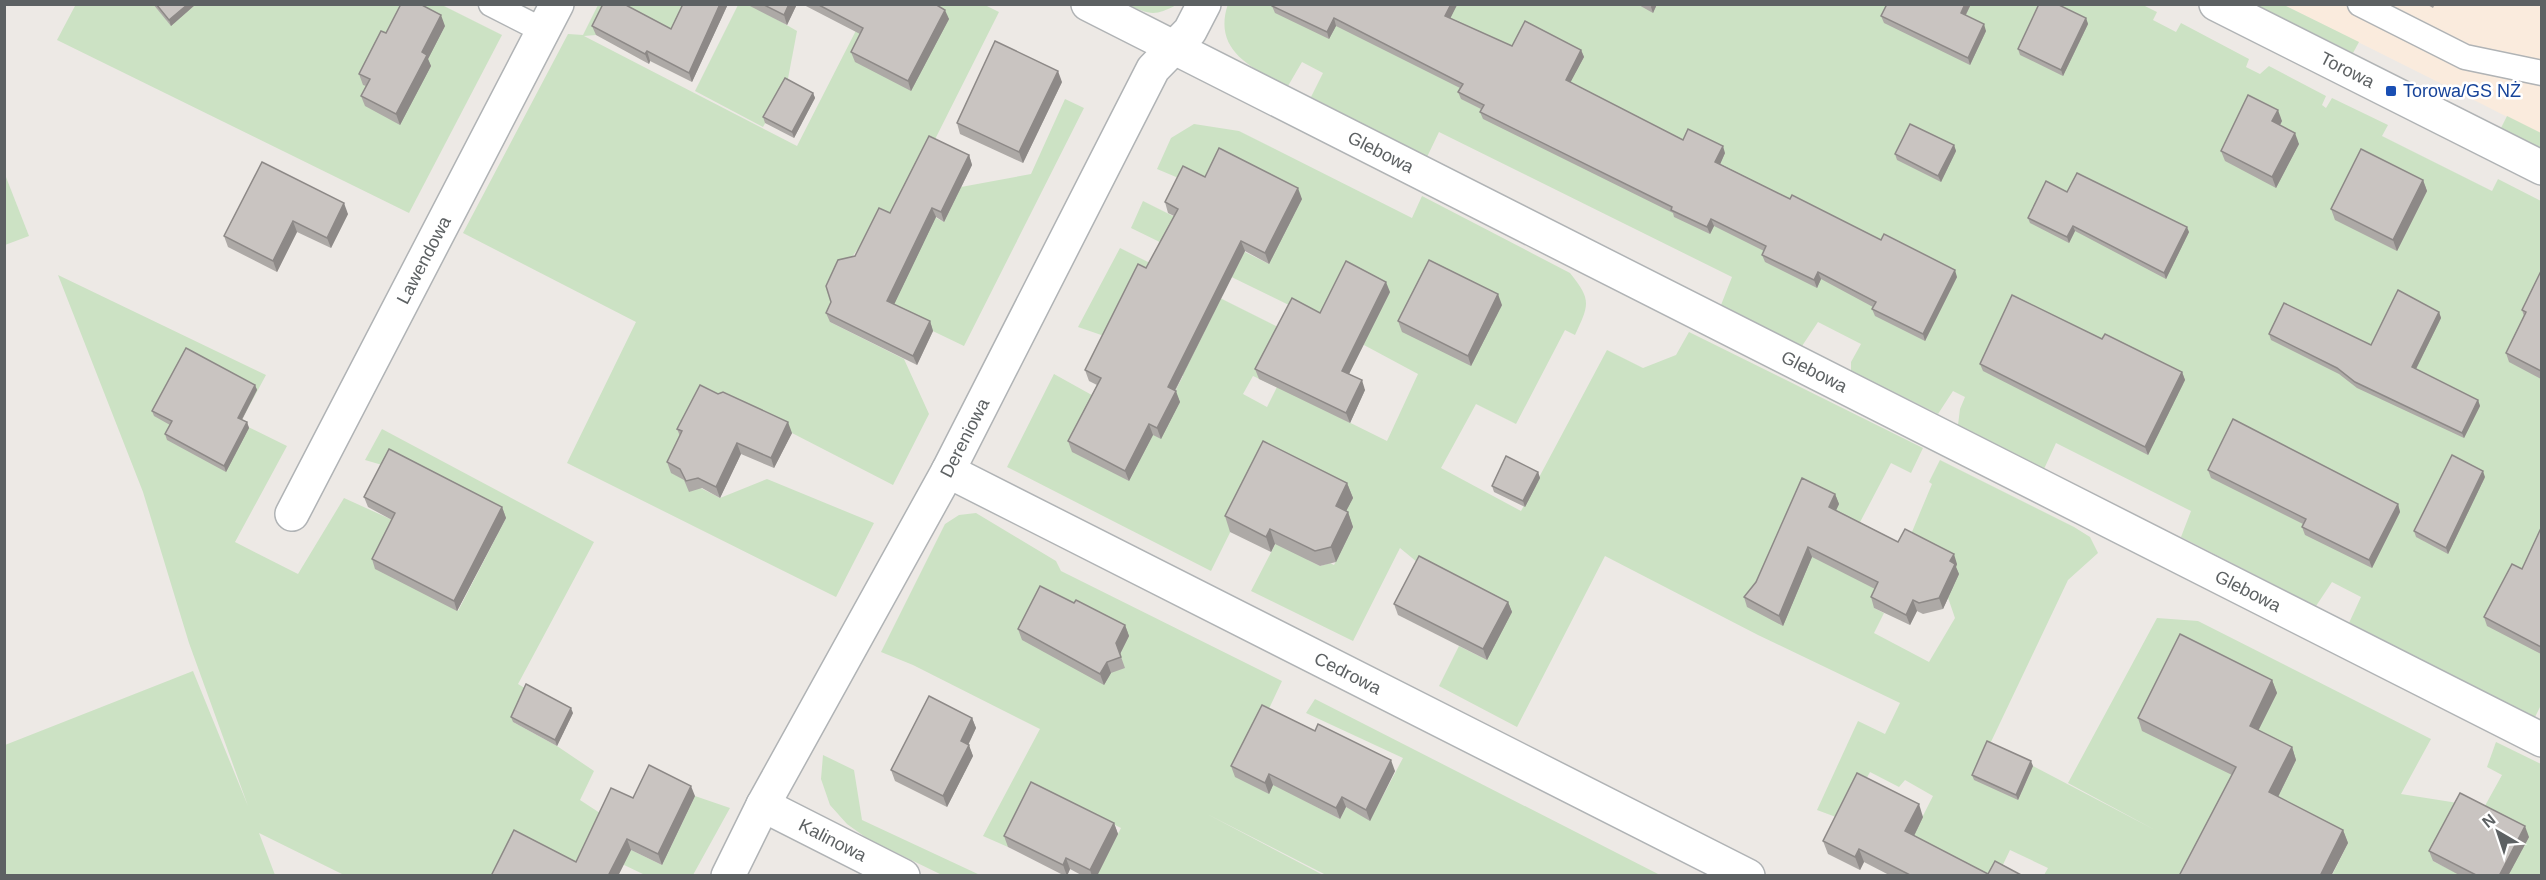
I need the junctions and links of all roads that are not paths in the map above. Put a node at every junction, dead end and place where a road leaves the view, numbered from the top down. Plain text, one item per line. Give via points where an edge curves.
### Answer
1 (491, 4) edge
2 (1088, 4) edge
3 (1204, 4) edge
4 (2216, 4) edge
5 (2360, 4) edge
6 (550, 18) edge
7 (1173, 48) junction
8 (2541, 73) edge
9 (2541, 168) edge
10 (948, 471) junction
11 (292, 514) dead end
12 (2541, 740) edge
13 (763, 805) junction
14 (728, 876) edge
15 (903, 876) edge
16 (1749, 876) edge

1 - 6 lane
2 - 7 street, Glebowa
3 - 7 street, Dereniowa via 1190,31
4 - 9 street, Torowa
5 - 8 lane via 2465,57
6 - 11 street, Lawendowa
7 - 10 street, Dereniowa via 1153,69
7 - 12 street, Glebowa
10 - 13 street, Dereniowa
10 - 16 street, Cedrowa
13 - 14 street, Dereniowa
13 - 15 street, Kalinowa

